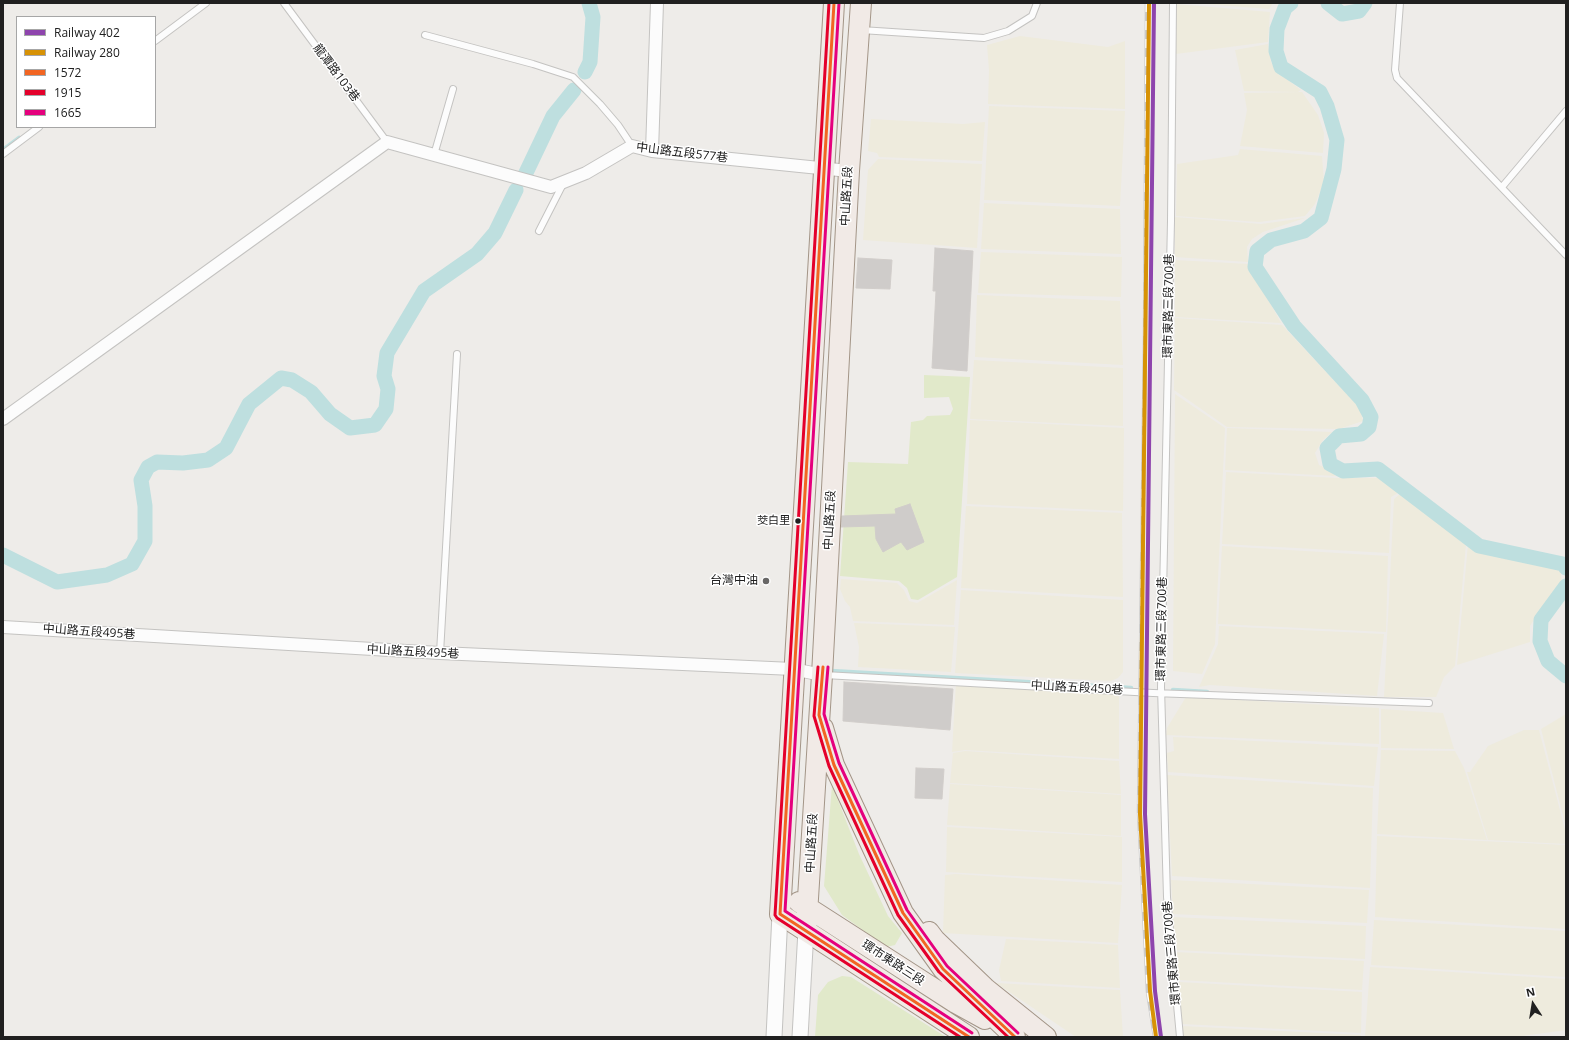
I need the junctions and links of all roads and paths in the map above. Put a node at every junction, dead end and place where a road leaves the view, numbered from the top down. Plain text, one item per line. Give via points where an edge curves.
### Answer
1 (206, 3) edge
2 (284, 3) edge
3 (657, 3) edge
4 (834, 3) edge
5 (861, 3) edge
6 (1037, 3) edge
7 (1173, 3) edge
8 (1400, 3) edge
9 (859, 30) junction
10 (425, 35) dead end
11 (156, 40) edge
12 (453, 89) dead end
13 (1566, 111) edge
14 (38, 128) edge
15 (387, 142) junction
16 (632, 146) junction
17 (652, 151) junction
18 (3, 154) edge
19 (434, 155) junction
20 (824, 168) junction
21 (849, 171) junction
22 (563, 183) junction
23 (1502, 187) junction
24 (539, 231) dead end
25 (1566, 255) edge
26 (457, 354) dead end
27 (3, 419) edge
28 (3, 627) edge
29 (440, 654) junction
30 (793, 669) junction
31 (822, 675) junction
32 (1161, 693) junction
33 (1429, 703) dead end
34 (819, 715) junction
35 (882, 867) junction
36 (782, 890) junction
37 (808, 908) junction
38 (780, 914) junction
39 (806, 930) junction
40 (1011, 1034) edge
41 (774, 1037) edge
42 (800, 1037) edge
43 (969, 1037) edge
44 (1046, 1037) edge
45 (1180, 1037) edge

1 - 11 lane
2 - 15 lane, 龍潭路103巷
3 - 17 street
4 - 20 main road, 中山路五段
5 - 9 main road, 中山路五段
6 - 9 lane via 1032,16 1008,31 984,38
7 - 32 lane, 環市東路三段700巷
8 - 23 lane via 1395,70 1397,78
9 - 21 main road, 中山路五段
10 - 16 lane via 573,77 618,125
12 - 19 lane
13 - 23 lane
14 - 18 lane
15 - 19 street, 中山路五段577巷
15 - 27 street
16 - 17 street, 中山路五段577巷
16 - 22 street, 中山路五段577巷 via 586,173
17 - 20 street, 中山路五段577巷
19 - 22 street, 中山路五段577巷 via 551,187
20 - 21 street, 中山路五段577巷
20 - 30 main road, 中山路五段
21 - 31 main road, 中山路五段
22 - 24 lane
23 - 25 lane
26 - 29 lane
28 - 29 street, 中山路五段495巷
29 - 30 street, 中山路五段495巷
30 - 31 street, 中山路五段495巷
30 - 36 main road, 中山路五段
31 - 32 lane, 中山路五段450巷
31 - 34 main road, 中山路五段
32 - 33 lane, 中山路五段450巷
32 - 45 lane, 環市東路三段700巷 via 1167,896
34 - 35 main road via 834,765
34 - 37 main road, 中山路五段
35 - 40 main road via 903,913 943,969
35 - 44 main road via 935,940 985,988
36 - 37 main road, 環市東路三段
36 - 38 main road, 中山路五段
37 - 39 main road, 中山路五段
37 - 40 main road, 環市東路三段 via 956,1003
38 - 39 main road, 環市東路三段
38 - 41 street, 中山路五段
39 - 42 street, 中山路五段
39 - 43 main road, 環市東路三段

